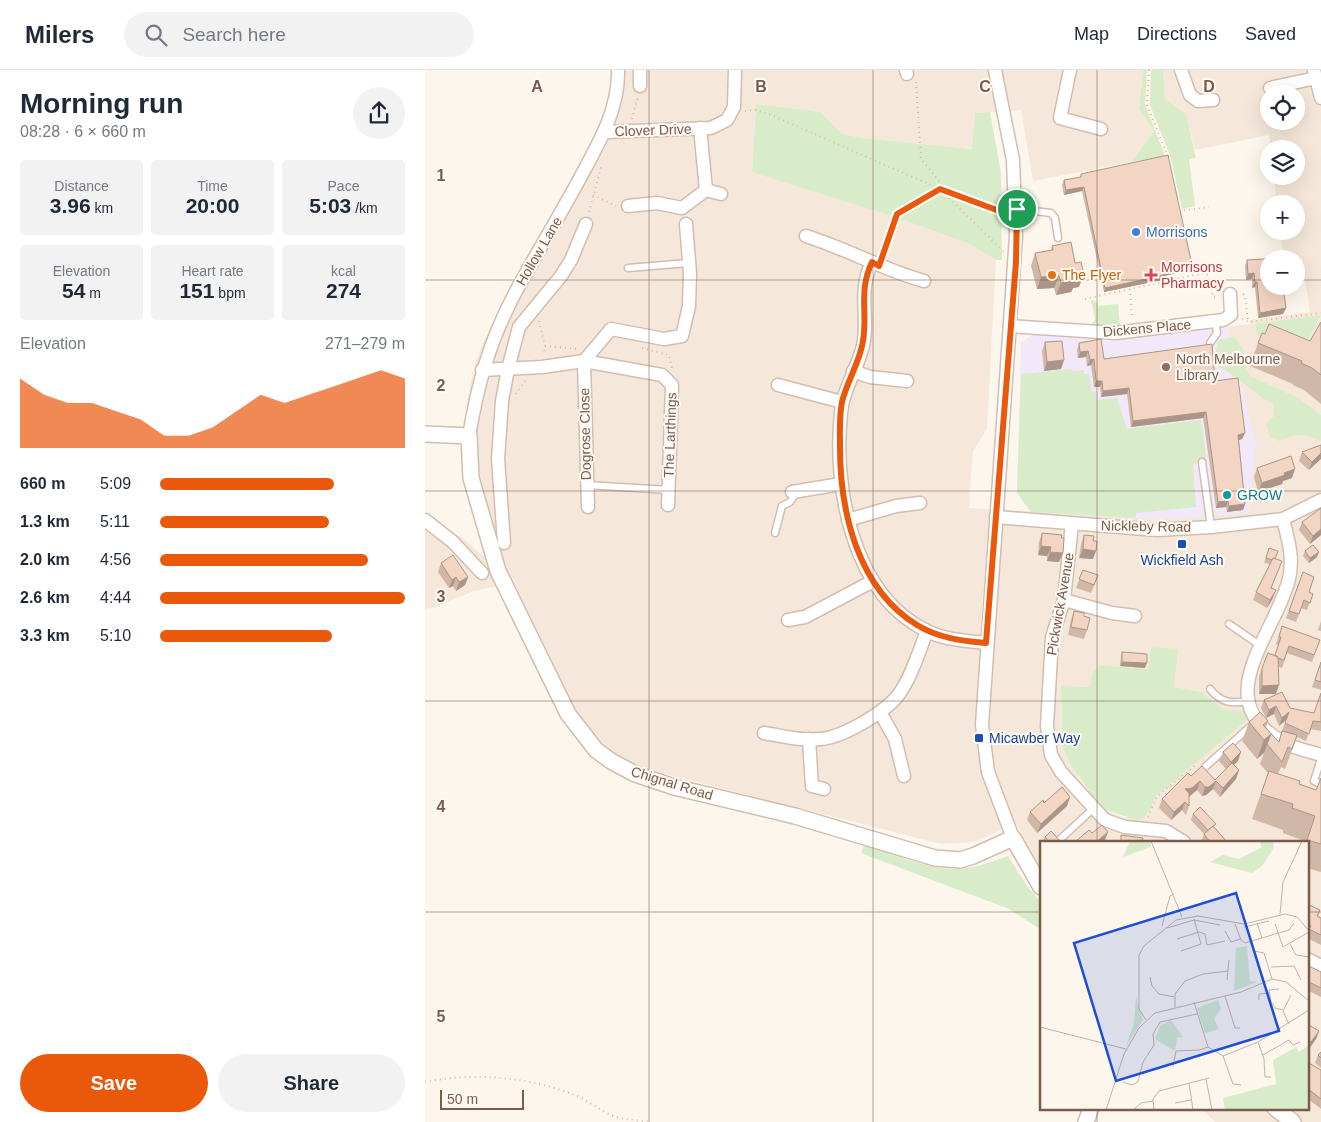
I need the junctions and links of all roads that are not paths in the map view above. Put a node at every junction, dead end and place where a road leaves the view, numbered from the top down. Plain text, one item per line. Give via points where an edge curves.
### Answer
1 (618, 70) edge
2 (640, 70) edge
3 (735, 70) edge
4 (995, 70) edge
5 (1070, 70) edge
6 (1181, 70) edge
7 (1316, 74) edge
8 (1280, 85) edge
9 (640, 86) road end
10 (1321, 98) edge
11 (1213, 100) dead end
12 (700, 128) junction
13 (1101, 129) dead end
14 (606, 132) junction
15 (706, 190) junction
16 (721, 194) dead end
17 (628, 206) road end
18 (1017, 209) junction
19 (586, 224) road end
20 (686, 224) dead end
21 (807, 236) dead end
22 (1058, 238) dead end
23 (688, 263) junction
24 (876, 264) junction
25 (628, 268) dead end
26 (925, 281) dead end
27 (1230, 294) road end
28 (1215, 321) junction
29 (1010, 326) junction
30 (1210, 343) edge
31 (584, 361) junction
32 (508, 369) junction
33 (483, 370) junction
34 (853, 371) junction
35 (907, 381) dead end
36 (778, 386) dead end
37 (842, 402) junction
38 (425, 434) edge
39 (469, 436) junction
40 (1202, 462) dead end
41 (841, 484) junction
42 (586, 485) junction
43 (669, 490) junction
44 (795, 492) joint
45 (1321, 500) edge
46 (920, 503) dead end
47 (668, 505) dead end
48 (588, 507) dead end
49 (995, 517) junction
50 (1283, 519) junction
51 (425, 520) edge
52 (848, 520) junction
53 (1072, 524) junction
54 (1211, 527) junction
55 (775, 533) dead end
56 (504, 543) dead end
57 (482, 573) dead end
58 (873, 581) junction
59 (1064, 600) junction
60 (1135, 616) dead end
61 (788, 620) dead end
62 (1273, 622) junction
63 (1229, 624) dead end
64 (1287, 628) edge
65 (927, 631) junction
66 (986, 643) junction
67 (1261, 646) junction
68 (1210, 690) dead end
69 (1248, 701) junction
70 (880, 712) junction
71 (1257, 721) junction
72 (764, 733) dead end
73 (809, 739) junction
74 (1321, 755) edge
75 (1205, 767) edge
76 (904, 776) dead end
77 (1321, 784) edge
78 (824, 789) dead end
79 (1093, 809) junction
80 (1013, 838) junction
81 (1058, 841) edge
82 (1182, 841) edge
83 (1040, 885) edge
84 (1309, 960) edge
85 (1321, 966) edge
86 (1090, 1110) edge
87 (1278, 1110) edge
88 (1086, 1122) edge
89 (1293, 1122) edge

1 - 14 street, Hollow Lane via 619,83
2 - 9 street
3 - 12 street, Clover Drive via 734,107 727,120 711,128
4 - 18 street via 1013,160
5 - 13 street via 1060,118
6 - 11 street via 1189,95 1198,101
7 - 8 street
7 - 10 street
12 - 14 street, Clover Drive
12 - 15 street, Clover Drive
14 - 33 street, Hollow Lane via 514,294 492,341
15 - 16 street
15 - 17 street via 682,208 657,203
18 - 22 lane via 1051,213 1055,218
18 - 29 street
19 - 32 street via 561,276 519,327
20 - 23 street
21 - 24 street
23 - 25 lane
23 - 31 street via 689,306 682,336 664,339 611,330
24 - 26 street
24 - 34 street via 866,276 863,342
27 - 28 street via 1231,314
28 - 29 street, Dickens Place via 1127,332
28 - 30 lane via 1217,333
29 - 49 street
31 - 32 street, The Larthings
31 - 42 street, Dogrose Close
31 - 43 street, The Larthings via 662,375 672,385
32 - 33 street, The Larthings
32 - 56 street via 498,460
33 - 39 street, Hollow Lane
34 - 35 street via 870,377
34 - 37 street
36 - 37 street
37 - 41 street
38 - 39 street
39 - 80 street, Chignal Road via 471,478 498,571 568,714 596,750 611,762 674,787 795,816 935,858 960,860
40 - 54 lane
41 - 44 street
41 - 52 street
42 - 43 lane
42 - 48 street, Dogrose Close
43 - 47 street, The Larthings
44 - 55 lane via 790,502 782,506
45 - 50 street, Nickleby Road
46 - 52 street via 896,506
49 - 53 street, Nickleby Road
49 - 66 street
50 - 54 street, Nickleby Road
50 - 62 street via 1291,562 1289,579
51 - 57 street via 453,542
52 - 58 street via 859,554
53 - 54 street, Nickleby Road via 1157,530
53 - 59 street, Pickwick Avenue
58 - 61 street via 805,617
58 - 65 street via 899,611
59 - 60 street
59 - 79 street, Pickwick Avenue via 1052,637 1047,726 1051,755 1061,772
62 - 64 street
62 - 67 street
63 - 67 lane
65 - 66 street via 958,640
65 - 70 street via 899,694
66 - 80 street via 982,724 988,772
67 - 69 street via 1248,677
68 - 69 lane via 1227,703
69 - 71 street via 1250,712
70 - 73 street via 823,739
70 - 76 street via 895,739
71 - 74 street via 1283,742
71 - 75 lane
72 - 73 street
73 - 78 street via 812,786
74 - 77 lane via 1314,781
79 - 81 lane
79 - 82 street, Pickwick Avenue via 1113,824 1167,831
80 - 83 street
84 - 85 street
86 - 88 street
87 - 89 street

